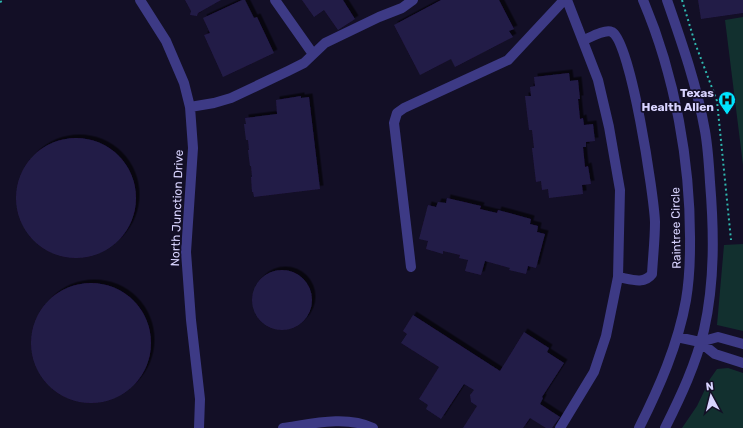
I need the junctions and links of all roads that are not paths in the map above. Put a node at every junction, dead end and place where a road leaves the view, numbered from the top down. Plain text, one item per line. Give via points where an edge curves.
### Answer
1 (140, 0) edge
2 (275, 0) edge
3 (413, 0) edge
4 (564, 0) edge
5 (568, 0) edge
6 (643, 0) edge
7 (667, 0) edge
8 (584, 40) junction
9 (313, 54) junction
10 (190, 107) junction
11 (411, 267) dead end
12 (618, 277) junction
13 (677, 336) junction
14 (700, 342) junction
15 (743, 344) edge
16 (743, 363) edge
17 (199, 428) edge
18 (282, 428) edge
19 (373, 428) edge
20 (560, 428) edge
21 (639, 428) edge
22 (665, 428) edge

1 - 10 street, North Junction Drive via 166,41 184,83
2 - 9 street
3 - 9 street via 402,8 325,43
4 - 11 street via 508,60 397,113 394,123
5 - 8 street
6 - 13 street, Raintree Circle via 670,80 688,180 691,215 690,267 686,301
7 - 14 street via 685,51 705,131 713,216 713,255 711,287
8 - 12 street via 598,80 620,190
8 - 12 street via 606,31 616,35 626,60 651,177 655,222 652,274 642,280
9 - 10 street via 288,71 231,98
10 - 17 street, North Junction Drive via 193,148 186,252 200,399
12 - 20 street via 606,336 594,372
13 - 14 street
13 - 21 street, Raintree Circle via 654,400
14 - 15 street via 718,337
14 - 16 street via 715,354
14 - 22 street via 684,391
18 - 19 street via 349,422

